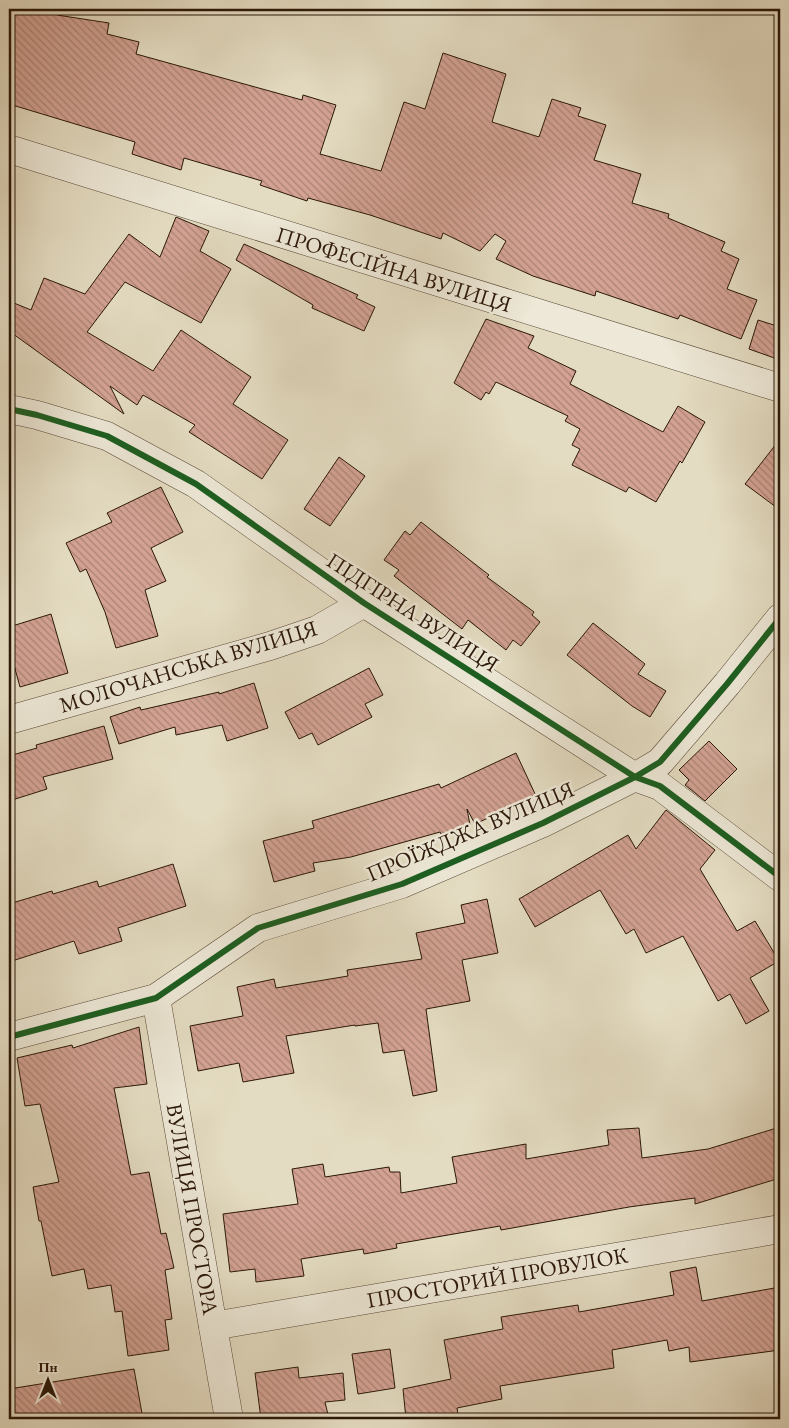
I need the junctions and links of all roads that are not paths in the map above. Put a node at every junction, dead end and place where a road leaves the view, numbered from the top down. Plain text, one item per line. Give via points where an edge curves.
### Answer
1 (9, 149) edge
2 (780, 388) edge
3 (9, 409) edge
4 (364, 603) junction
5 (780, 618) edge
6 (9, 720) edge
7 (635, 777) junction
8 (780, 878) edge
9 (156, 998) junction
10 (9, 1038) edge
11 (780, 1230) edge
12 (213, 1326) junction
13 (229, 1419) edge

1 - 2 street, ПРОФЕСІЙНА ВУЛИЦЯ
3 - 4 street, ПІДГІРНА ВУЛИЦЯ via 107,436 196,484
4 - 6 street, МОЛОЧАНСЬКА ВУЛИЦЯ via 317,630 270,646
4 - 7 street, ПІДГІРНА ВУЛИЦЯ
5 - 7 street, ПРОЇЖДЖА ВУЛИЦЯ via 660,762
7 - 8 street, ПІДГІРНА ВУЛИЦЯ via 660,786
7 - 9 street, ПРОЇЖДЖА ВУЛИЦЯ via 543,823 402,884 258,928
9 - 10 street, ПРОЇЖДЖА ВУЛИЦЯ
9 - 12 street, ВУЛИЦЯ ПРОСТОРА
11 - 12 street, ПРОСТОРИЙ ПРОВУЛОК
12 - 13 street, ВУЛИЦЯ ПРОСТОРА

